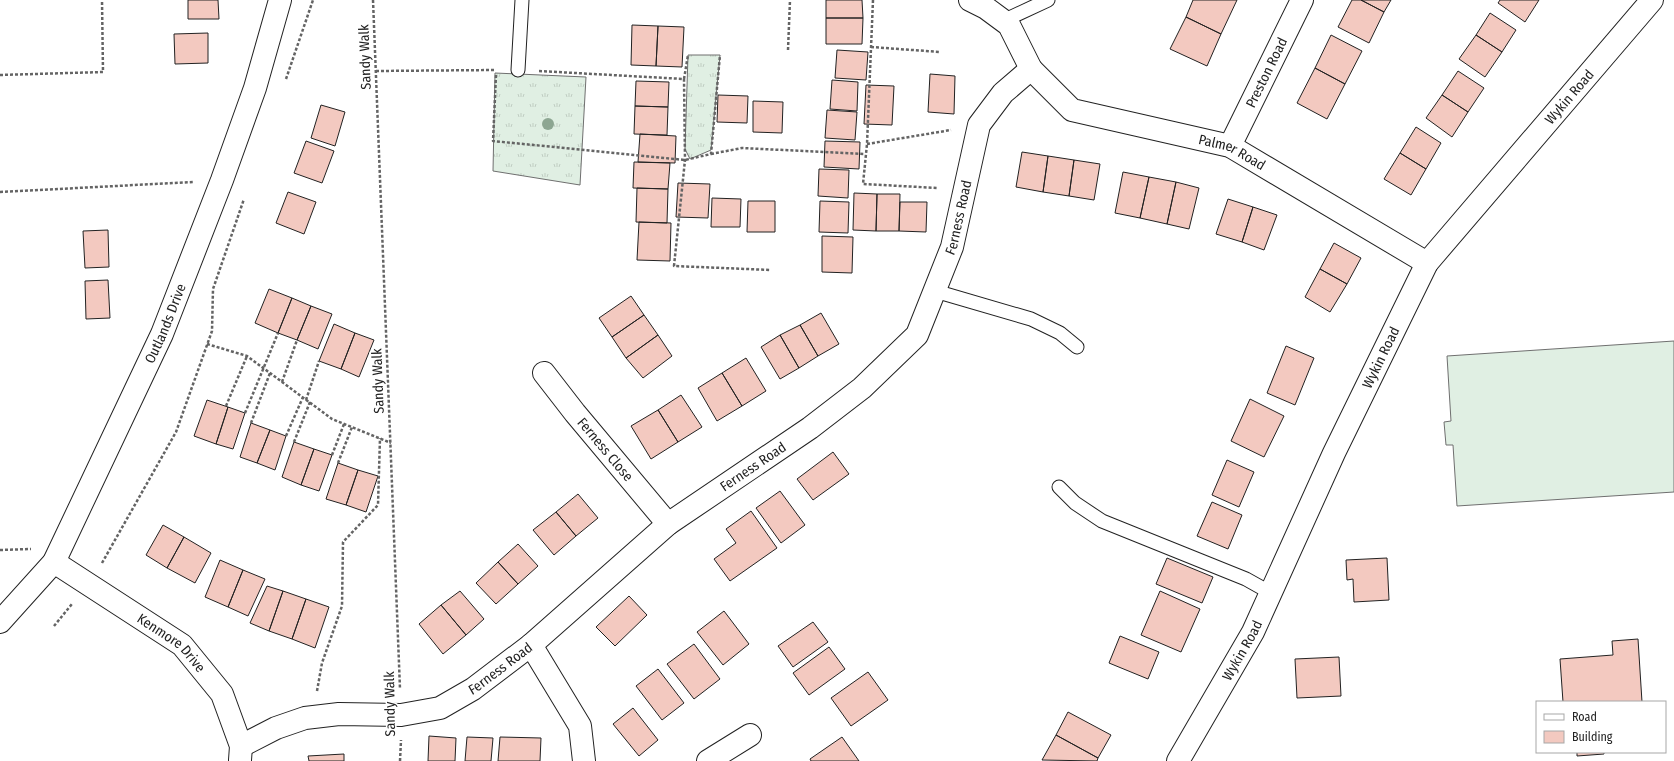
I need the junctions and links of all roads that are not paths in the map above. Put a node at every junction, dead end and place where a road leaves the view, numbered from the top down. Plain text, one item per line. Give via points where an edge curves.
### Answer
1 (280, 0) edge
2 (522, 0) edge
3 (970, 0) edge
4 (1048, 0) edge
5 (1302, 0) edge
6 (1652, 0) edge
7 (1004, 21) junction
8 (1031, 68) junction
9 (518, 70) road end
10 (1230, 146) junction
11 (1427, 263) junction
12 (935, 291) junction
13 (1077, 347) dead end
14 (544, 373) dead end
15 (1059, 487) dead end
16 (668, 524) junction
17 (54, 562) junction
18 (1270, 594) junction
19 (0, 622) edge
20 (531, 645) junction
21 (750, 735) dead end
22 (241, 754) edge
23 (584, 761) edge
24 (708, 761) edge
25 (1178, 761) edge

1 - 17 street, Outlands Drive via 255,88 162,334
2 - 9 lane
3 - 7 street
4 - 7 lane
5 - 10 street, Preston Road
6 - 11 street, Wykin Road
7 - 8 street via 1009,25
8 - 10 street, Palmer Road via 1072,110
8 - 12 street, Ferness Road via 1003,93 979,125 952,247
10 - 11 street, Palmer Road
11 - 18 street, Wykin Road via 1334,453
12 - 13 lane via 1031,319 1060,333
12 - 16 street, Ferness Road via 917,335 862,388 810,428
14 - 16 street, Ferness Close
15 - 18 lane via 1075,503 1102,521 1246,579
16 - 20 street, Ferness Road
17 - 19 street, Outlands Drive
17 - 22 street, Kenmore Drive via 182,645 222,694
18 - 25 street, Wykin Road via 1253,632
20 - 22 street, Ferness Road via 473,689 440,708 401,715 339,714 305,718 276,728
20 - 23 street via 580,726
21 - 24 street

